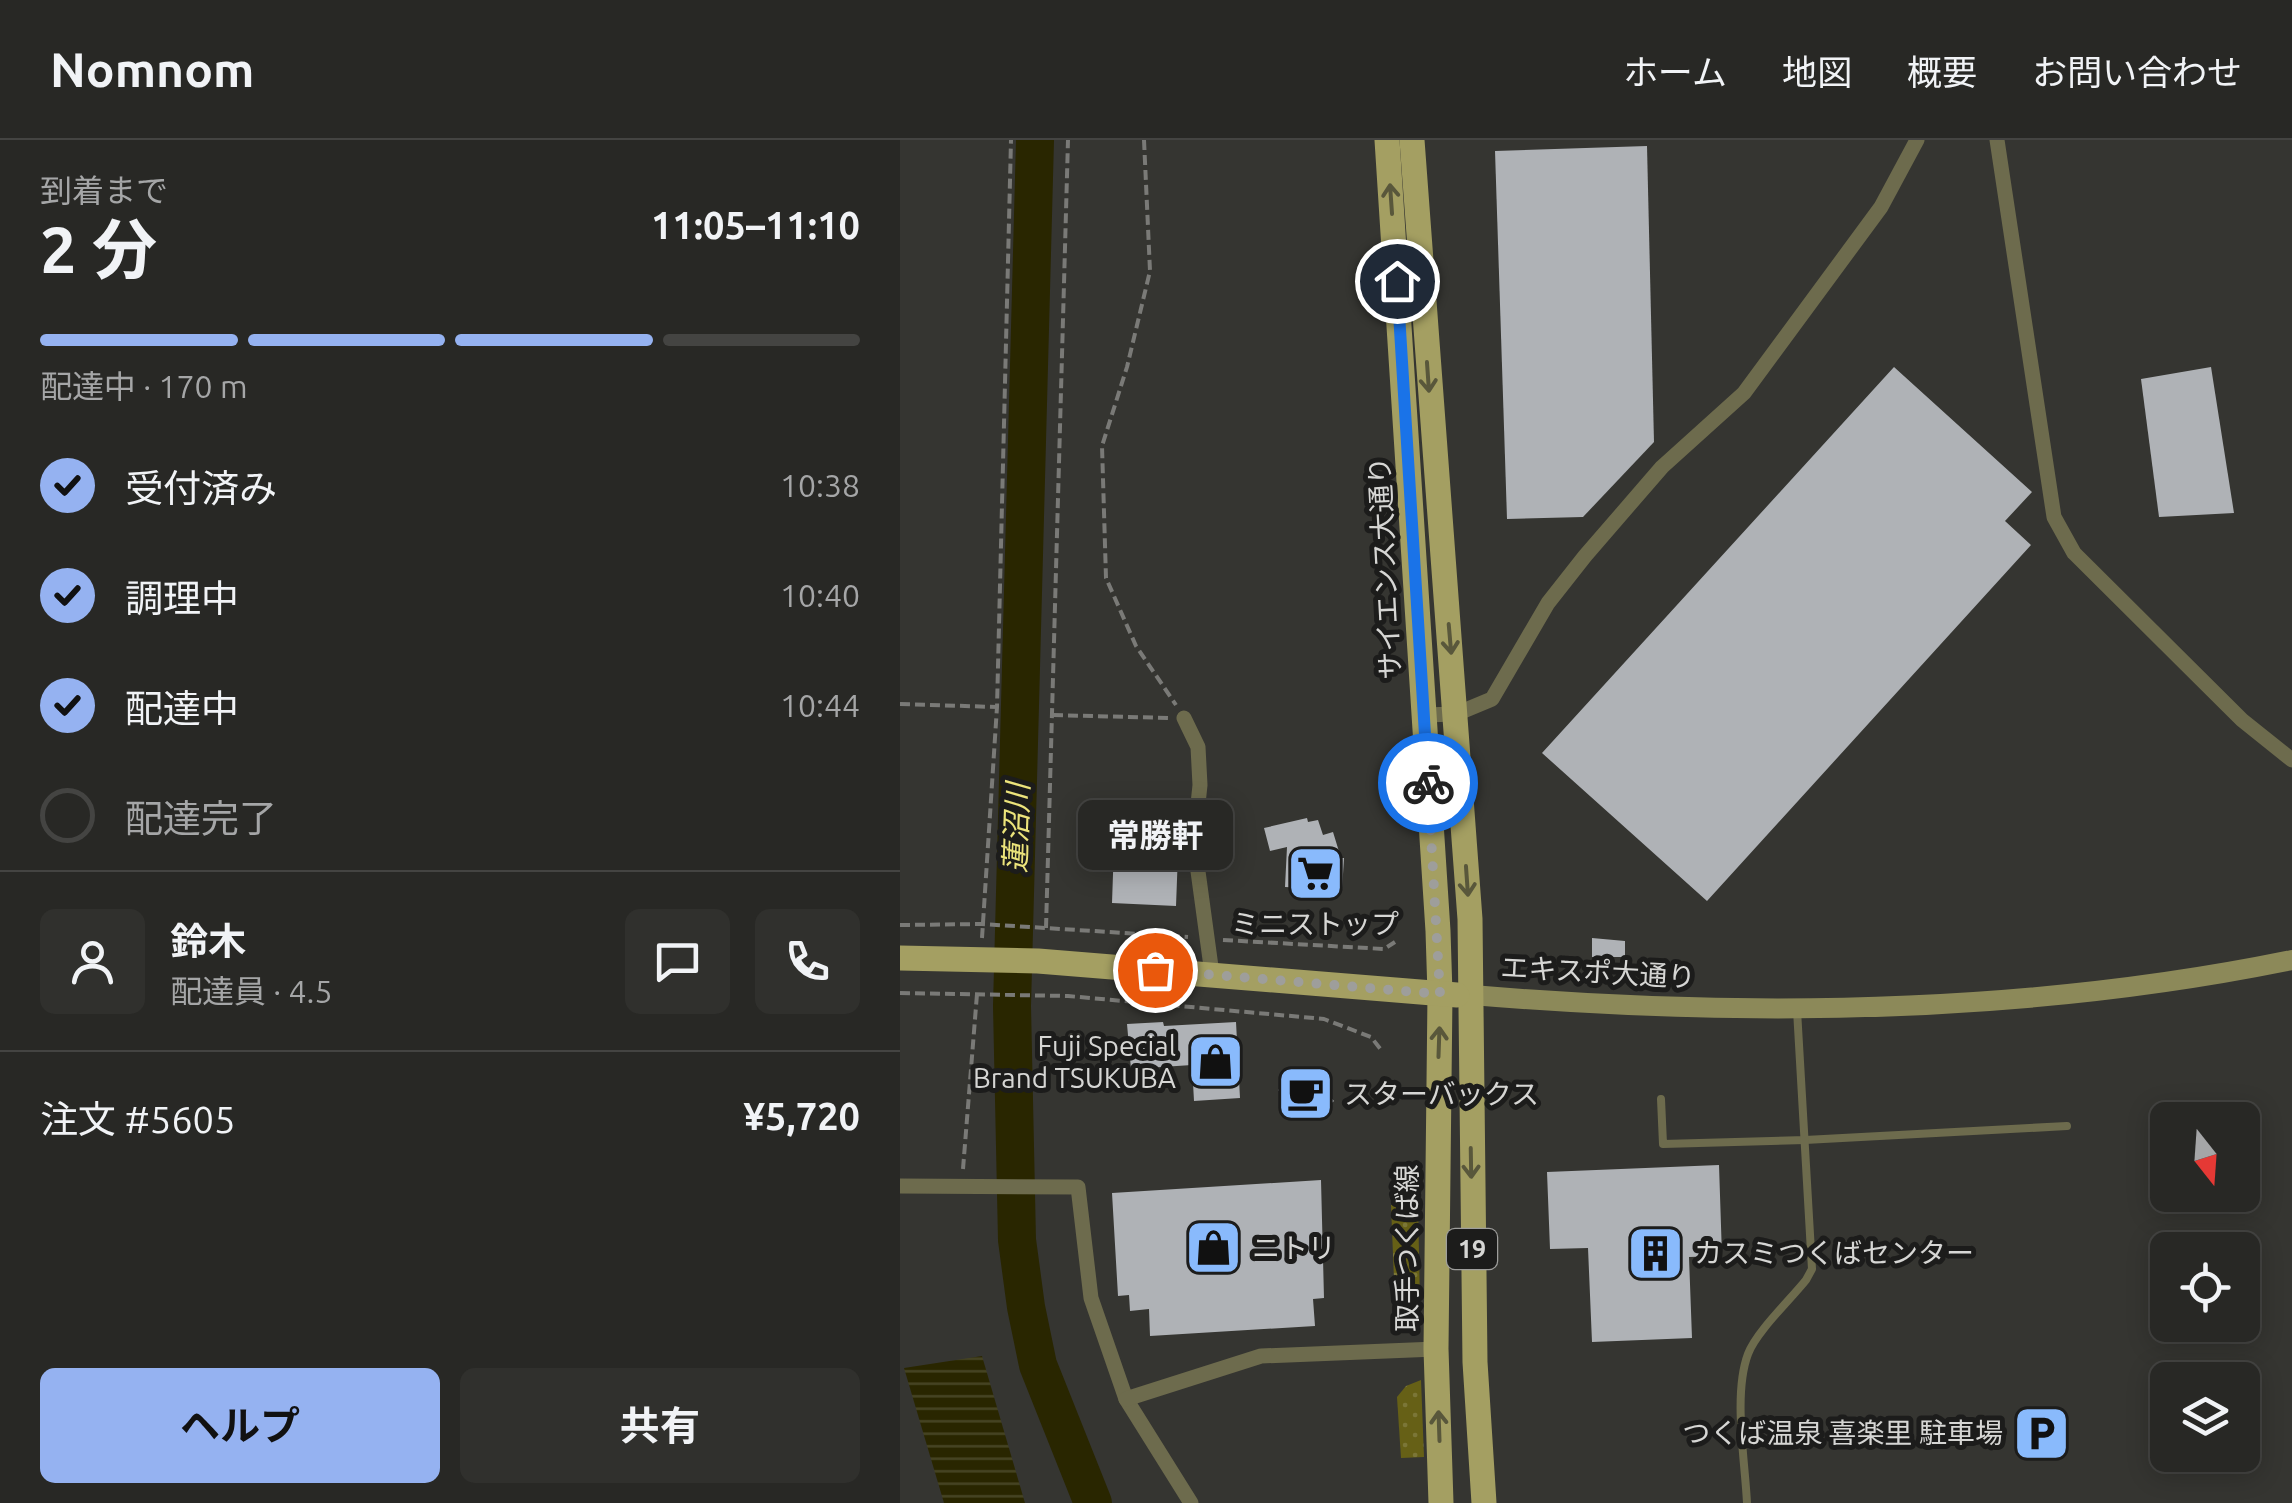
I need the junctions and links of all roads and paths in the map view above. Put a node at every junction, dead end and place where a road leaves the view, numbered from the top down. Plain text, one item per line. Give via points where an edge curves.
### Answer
1 (1011, 140) edge
2 (1068, 140) edge
3 (1144, 140) edge
4 (1387, 140) edge
5 (1412, 140) edge
6 (1917, 140) edge
7 (1997, 140) edge
8 (900, 704) edge
9 (997, 707) junction
10 (1456, 714) junction
11 (1052, 715) junction
12 (1424, 715) junction
13 (1184, 718) junction
14 (2292, 760) edge
15 (983, 924) junction
16 (900, 925) edge
17 (900, 958) edge
18 (987, 958) junction
19 (2292, 960) edge
20 (1212, 974) junction
21 (900, 993) edge
22 (977, 994) junction
23 (1440, 994) junction
24 (1472, 996) junction
25 (1797, 1010) junction
26 (1382, 1051) dead end
27 (1662, 1098) dead end
28 (2067, 1126) dead end
29 (1805, 1140) junction
30 (962, 1173) dead end
31 (900, 1186) edge
32 (1436, 1349) junction
33 (1126, 1399) junction
34 (1191, 1503) edge
35 (1441, 1503) edge
36 (1484, 1503) edge
37 (1747, 1503) edge

1 - 9 path
2 - 11 path
3 - 13 path via 1150,271 1102,446 1106,578 1136,646
12 -> 4 main road, サイエンス大通り / 19
5 -> 10 main road, サイエンス大通り / 19
6 - 10 street via 1880,208 1744,393 1662,467 1585,556 1548,603 1492,700
7 - 14 street via 2054,516 2074,553 2242,720
8 - 9 path
9 - 15 path
10 - 12 street
10 -> 24 main road, サイエンス大通り / 19
11 - 13 path
11 - 15 path via 1045,928
12 - 23 main road, サイエンス大通り / 19
13 - 20 street via 1198,746 1194,842
15 - 16 path
15 - 18 path
17 - 18 main road, エキスポ大通り
18 - 20 main road, エキスポ大通り
19 - 25 main road, エキスポ大通り via 2110,989
20 - 23 main road, エキスポ大通り
21 - 22 path
22 - 26 path via 1324,1019 1371,1037
22 - 30 path
23 - 24 main road, エキスポ大通り
32 -> 23 main road, 取手つくば線 / 19
24 - 25 main road, エキスポ大通り
24 -> 36 main road, 19 via 1474,1362
25 - 29 lane
27 - 29 lane via 1663,1144
28 - 29 lane
29 - 37 lane via 1812,1269 1749,1350 1742,1425
31 - 33 street via 1078,1187 1090,1298
32 - 33 street via 1261,1356
35 -> 32 main road, 取手つくば線 / 19
33 - 34 street

